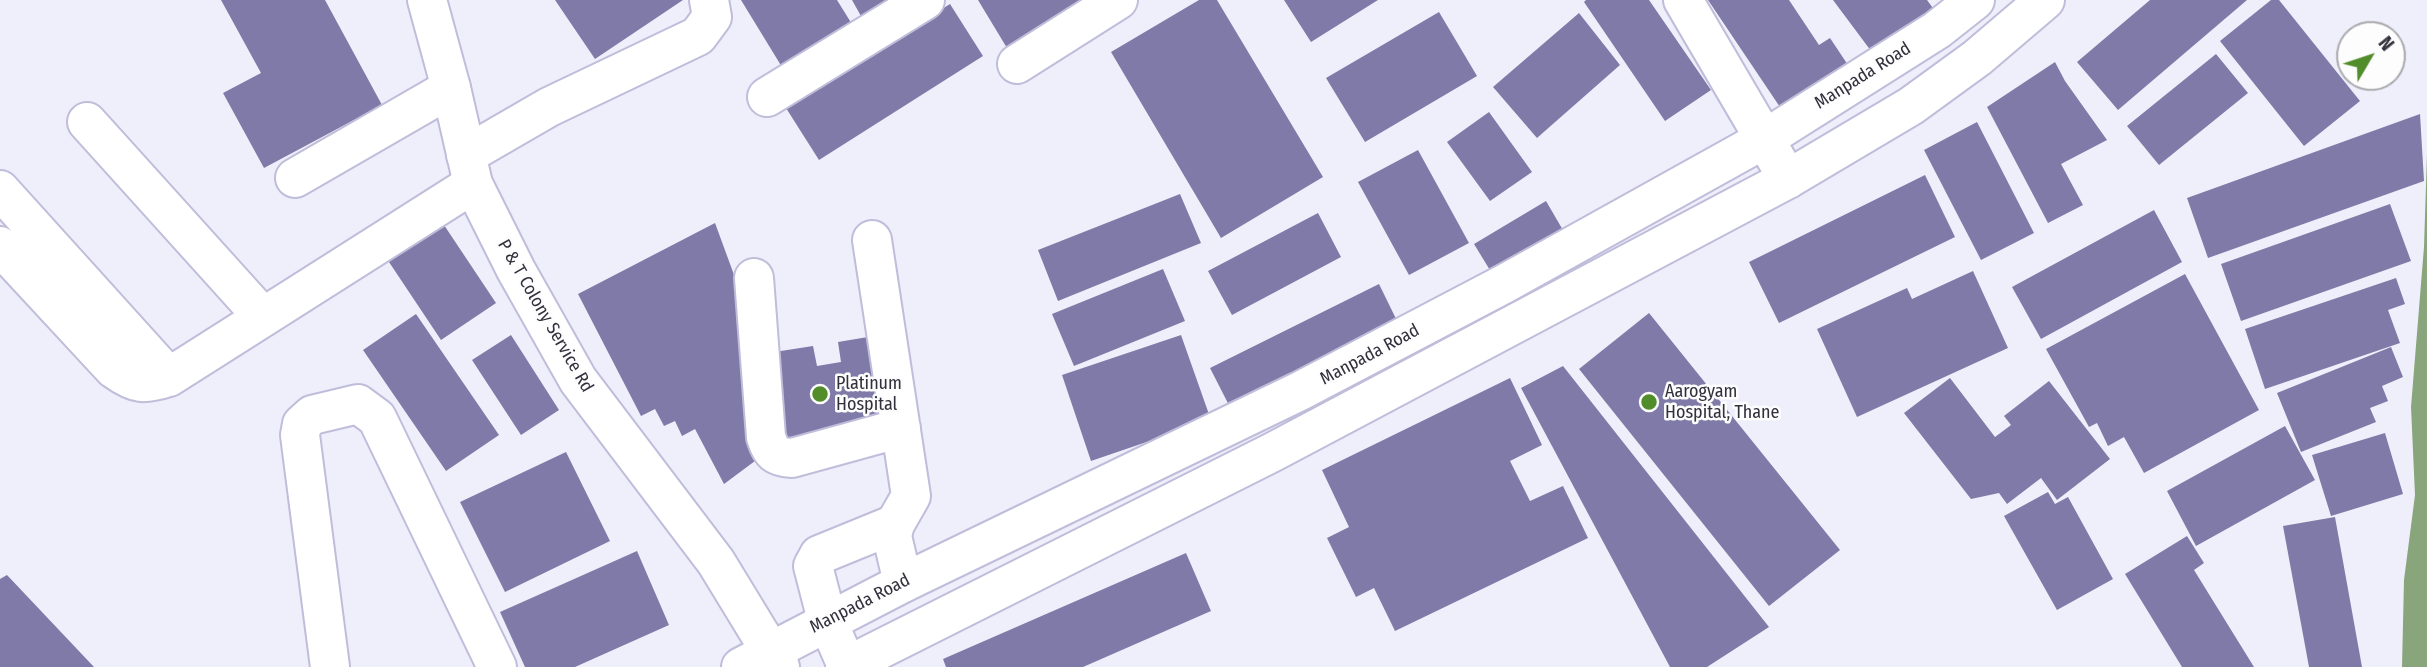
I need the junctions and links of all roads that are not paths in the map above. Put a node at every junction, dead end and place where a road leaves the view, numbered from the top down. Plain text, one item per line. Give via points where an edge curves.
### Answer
1 (427, 0) edge
2 (709, 0) edge
3 (925, 0) edge
4 (1118, 0) edge
5 (1683, 0) edge
6 (1975, 0) edge
7 (2045, 0) edge
8 (1017, 64) dead end
9 (451, 88) junction
10 (767, 97) dead end
11 (87, 122) dead end
12 (1763, 140) junction
13 (470, 169) junction
14 (295, 178) dead end
15 (1788, 179) junction
16 (0, 190) edge
17 (872, 240) dead end
18 (0, 246) edge
19 (754, 278) dead end
20 (1504, 284) junction
21 (263, 317) junction
22 (1522, 320) junction
23 (169, 377) junction
24 (901, 428) junction
25 (1087, 493) junction
26 (895, 524) junction
27 (1108, 536) junction
28 (902, 583) junction
29 (827, 620) junction
30 (763, 661) edge
31 (846, 666) edge
32 (330, 667) edge
33 (497, 667) edge

1 - 9 street, P & T Colony Service Rd
2 - 13 street via 712,17 698,36 549,107
3 - 10 street
4 - 8 street
5 - 12 street
6 - 12 street, Manpada Road via 1937,30
7 - 15 street via 1911,106
9 - 13 street, P & T Colony Service Rd
9 - 14 street
11 - 21 street
12 - 15 street
12 - 20 street, Manpada Road
13 - 21 street
13 - 30 street, P & T Colony Service Rd via 516,270 578,380 716,562
15 - 22 street
16 - 23 street
17 - 24 street
18 - 23 street via 114,369 140,384
19 - 24 street via 770,451 778,458 792,458
20 - 22 street
20 - 25 street, Manpada Road via 1300,391
21 - 23 street
22 - 27 street
24 - 26 street via 911,496
25 - 27 street
25 - 28 street, Manpada Road
26 - 28 street via 892,536
26 - 29 street via 815,560
27 - 31 street
28 - 29 street, Manpada Road
29 - 30 street, Manpada Road
29 - 31 street
32 - 33 street via 300,435 302,424 312,415 358,404 377,418

